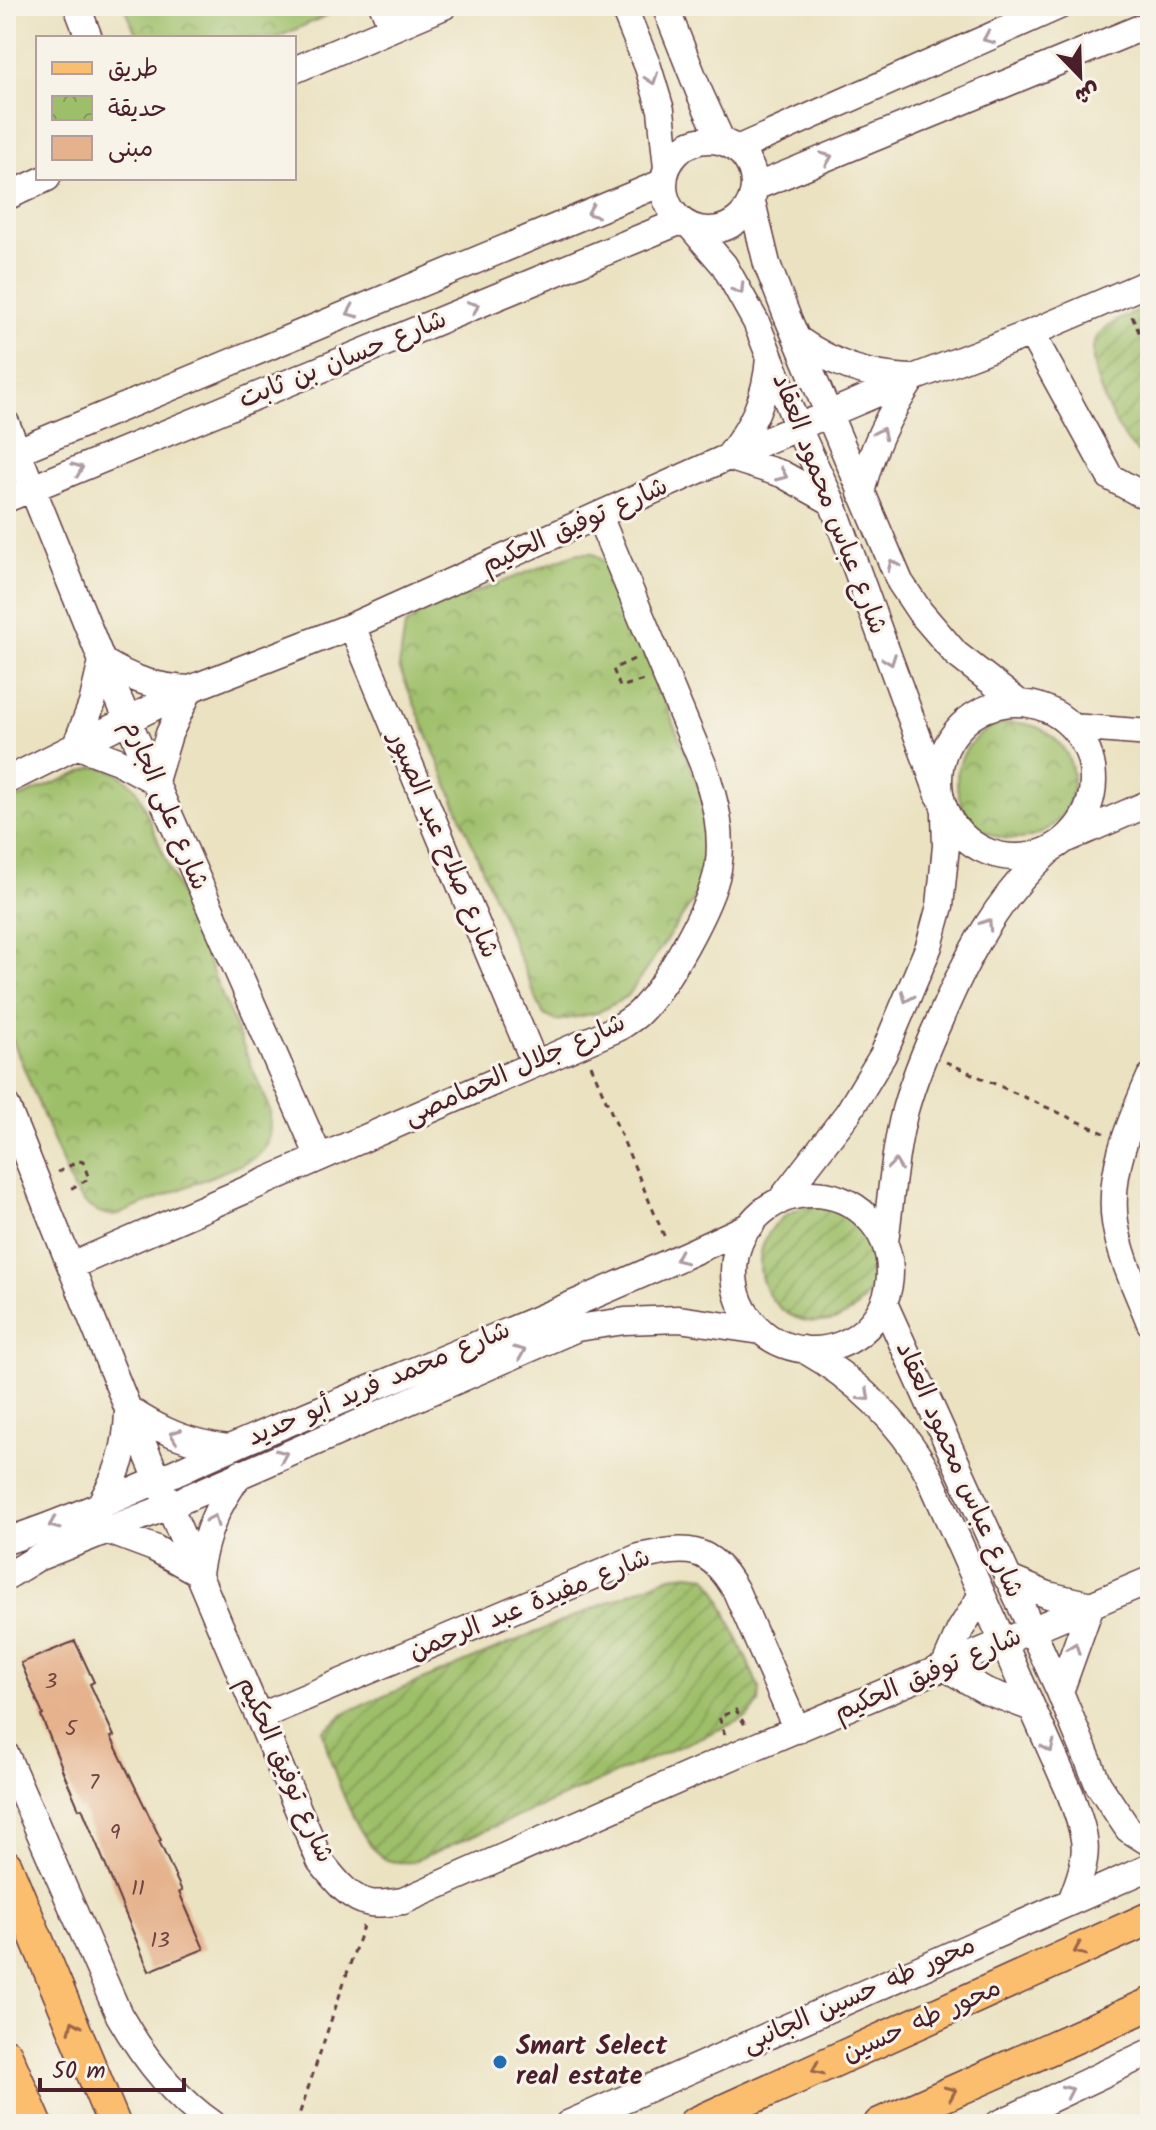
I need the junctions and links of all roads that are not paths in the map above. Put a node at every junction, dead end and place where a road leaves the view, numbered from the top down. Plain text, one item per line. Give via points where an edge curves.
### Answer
1 (77, 6) edge
2 (444, 6) edge
3 (623, 6) edge
4 (665, 6) edge
5 (1059, 6) edge
6 (388, 17) edge
7 (1150, 24) edge
8 (88, 36) edge
9 (296, 69) edge
10 (730, 145) junction
11 (665, 175) junction
12 (43, 180) edge
13 (754, 194) junction
14 (6, 197) edge
15 (686, 225) junction
16 (1150, 282) edge
17 (1031, 333) junction
18 (797, 339) junction
19 (769, 352) junction
20 (913, 378) junction
21 (828, 416) junction
22 (6, 423) edge
23 (798, 428) junction
24 (12, 453) edge
25 (728, 457) junction
26 (33, 488) junction
27 (861, 493) junction
28 (1150, 495) edge
29 (6, 499) edge
30 (832, 502) junction
31 (599, 516) junction
32 (352, 626) junction
33 (102, 661) junction
34 (190, 689) junction
35 (1019, 703) junction
36 (129, 720) junction
37 (1072, 727) junction
38 (1150, 733) edge
39 (76, 745) junction
40 (6, 781) edge
41 (155, 781) junction
42 (1150, 803) edge
43 (942, 804) junction
44 (1057, 845) junction
45 (535, 1064) junction
46 (1150, 1077) edge
47 (6, 1105) edge
48 (319, 1157) junction
49 (780, 1201) junction
50 (751, 1225) junction
51 (885, 1242) junction
52 (71, 1266) junction
53 (884, 1303) junction
54 (1150, 1323) edge
55 (761, 1331) junction
56 (803, 1349) junction
57 (128, 1409) junction
58 (228, 1448) junction
59 (241, 1473) junction
60 (158, 1479) junction
61 (169, 1506) junction
62 (103, 1518) junction
63 (6, 1541) edge
64 (199, 1573) junction
65 (6, 1577) edge
66 (1007, 1578) junction
67 (1150, 1580) edge
68 (981, 1596) junction
69 (1091, 1605) junction
70 (1032, 1632) junction
71 (1003, 1643) junction
72 (944, 1667) junction
73 (1060, 1692) junction
74 (1032, 1708) junction
75 (261, 1716) junction
76 (797, 1730) junction
77 (6, 1755) edge
78 (1150, 1843) edge
79 (6, 1866) edge
80 (1150, 1867) edge
81 (1071, 1901) junction
82 (1150, 1918) edge
83 (1150, 2004) edge
84 (1150, 2052) edge
85 (6, 2055) edge
86 (115, 2118) edge
87 (36, 2124) edge
88 (213, 2124) edge
89 (568, 2124) edge
90 (694, 2124) edge
91 (880, 2124) edge
92 (998, 2124) edge

1 - 8 street
2 - 6 street
3 -> 11 street via 661,110
4 - 10 street via 700,94
5 -> 10 street
6 - 9 street
13 -> 7 street
10 - 11 street via 710,140 687,146
10 - 13 street via 754,173
11 - 15 street via 665,196
11 -> 24 street, شارع حسان بن ثابت
12 - 14 street
13 - 15 street via 746,212 728,227 716,231
13 - 18 street, شارع عباس محمود العقاد via 767,264
15 -> 19 street, شارع عباس محمود العقاد via 735,282
26 -> 15 street, شارع حسان بن ثابت
16 - 17 street, شارع توفيق الحكيم
17 - 20 street, شارع توفيق الحكيم
17 - 28 street via 1110,477
18 - 20 street via 851,369
18 - 21 street, شارع عباس محمود العقاد
19 - 23 street, شارع عباس محمود العقاد
19 - 25 street via 759,409
20 - 21 street, شارع توفيق الحكيم
27 -> 20 street via 880,433
21 - 23 street, شارع توفيق الحكيم
21 - 27 street, شارع عباس محمود العقاد
22 - 24 street, شارع على الجارم
23 - 25 street, شارع توفيق الحكيم
23 - 30 street, شارع عباس محمود العقاد
24 - 26 street, شارع على الجارم
25 -> 30 street via 782,474
25 - 31 street, شارع توفيق الحكيم
26 - 29 street, شارع حسان بن ثابت
26 - 33 street, شارع على الجارم
35 -> 27 street, شارع عباس محمود العقاد via 956,654 920,612 900,582
30 -> 43 street, شارع عباس محمود العقاد
31 - 32 street, شارع توفيق الحكيم
31 - 45 street, شارع جلال الحمامصى via 704,767 716,806 718,871 698,922 638,1014
32 - 34 street, شارع توفيق الحكيم
32 - 45 street, شارع صلاح عبد الصبور
33 - 34 street via 144,683
33 - 36 street, شارع على الجارم
33 - 39 street
34 - 36 street, شارع توفيق الحكيم
34 - 41 street
35 - 37 street via 1057,714
35 - 43 street via 980,711 950,739 938,776
36 - 39 street, شارع توفيق الحكيم
36 - 41 street, شارع على الجارم
37 - 38 street
37 - 44 street via 1090,759 1092,796 1076,829
39 - 40 street, شارع توفيق الحكيم
39 - 41 street
41 - 48 street, شارع على الجارم
42 - 44 street
43 - 44 street via 956,831 990,853 1020,857
43 -> 49 street, شارع عباس محمود العقاد via 945,859 929,946 883,1055 848,1113
51 -> 44 street via 899,1138 925,1052 981,934 1012,890
45 - 48 street, شارع جلال الحمامصى
46 - 54 street via 1123,1141 1113,1193 1123,1253
47 - 52 street, شارع توفيق الحكيم
48 - 52 street, شارع جلال الحمامصى
49 - 50 street
49 - 51 street via 829,1196 852,1205
50 - 55 street via 740,1241 735,1280 739,1299
50 -> 58 street, شارع محمد فريد أبو حديد
51 - 53 street via 890,1263
52 - 57 street, شارع توفيق الحكيم
53 - 56 street via 859,1334 842,1344
53 - 66 street, شارع عباس محمود العقاد
55 - 56 street
59 -> 55 street, شارع محمد فريد أبو حديد via 577,1328 679,1319
56 -> 68 street, شارع عباس محمود العقاد via 832,1365 896,1423 913,1446
58 -> 57 street via 175,1437
57 - 60 street, شارع توفيق الحكيم
57 - 62 street via 122,1460
58 - 60 street, شارع محمد فريد أبو حديد
59 - 61 street, شارع محمد فريد أبو حديد
64 -> 59 street via 212,1519
60 - 61 street, شارع توفيق الحكيم
60 - 62 street, شارع محمد فريد أبو حديد
61 - 62 street, شارع محمد فريد أبو حديد
61 - 64 street, شارع توفيق الحكيم
62 -> 63 street, شارع محمد فريد أبو حديد
62 - 64 street
62 - 65 street, شارع محمد فريد أبو حديد
64 - 75 street, شارع توفيق الحكيم
66 - 69 street
66 - 70 street, شارع عباس محمود العقاد
67 - 69 street, شارع توفيق الحكيم
68 - 71 street, شارع عباس محمود العقاد
68 - 72 street
69 - 70 street, شارع توفيق الحكيم
73 -> 69 street
70 - 71 street, شارع توفيق الحكيم
70 - 73 street, شارع عباس محمود العقاد
71 - 72 street, شارع توفيق الحكيم
71 - 74 street, شارع عباس محمود العقاد
72 - 74 street via 986,1691
72 - 76 street, شارع توفيق الحكيم
73 - 78 street, شارع عباس محمود العقاد via 1098,1784 1128,1829
74 -> 81 street, شارع عباس محمود العقاد via 1070,1793 1087,1849
75 - 76 street, شارع مفيدة عبد الرحمن via 639,1557 688,1551 705,1554 723,1569
75 - 76 street, شارع توفيق الحكيم via 320,1861 354,1897 370,1903 403,1901
77 - 88 street via 138,2049
86 -> 79 main road
80 - 81 street, محور طه حسين الجانبى
81 - 89 street, محور طه حسين الجانبى
82 -> 90 main road, محور طه حسين
91 -> 83 main road
92 -> 84 street
85 - 87 main road

